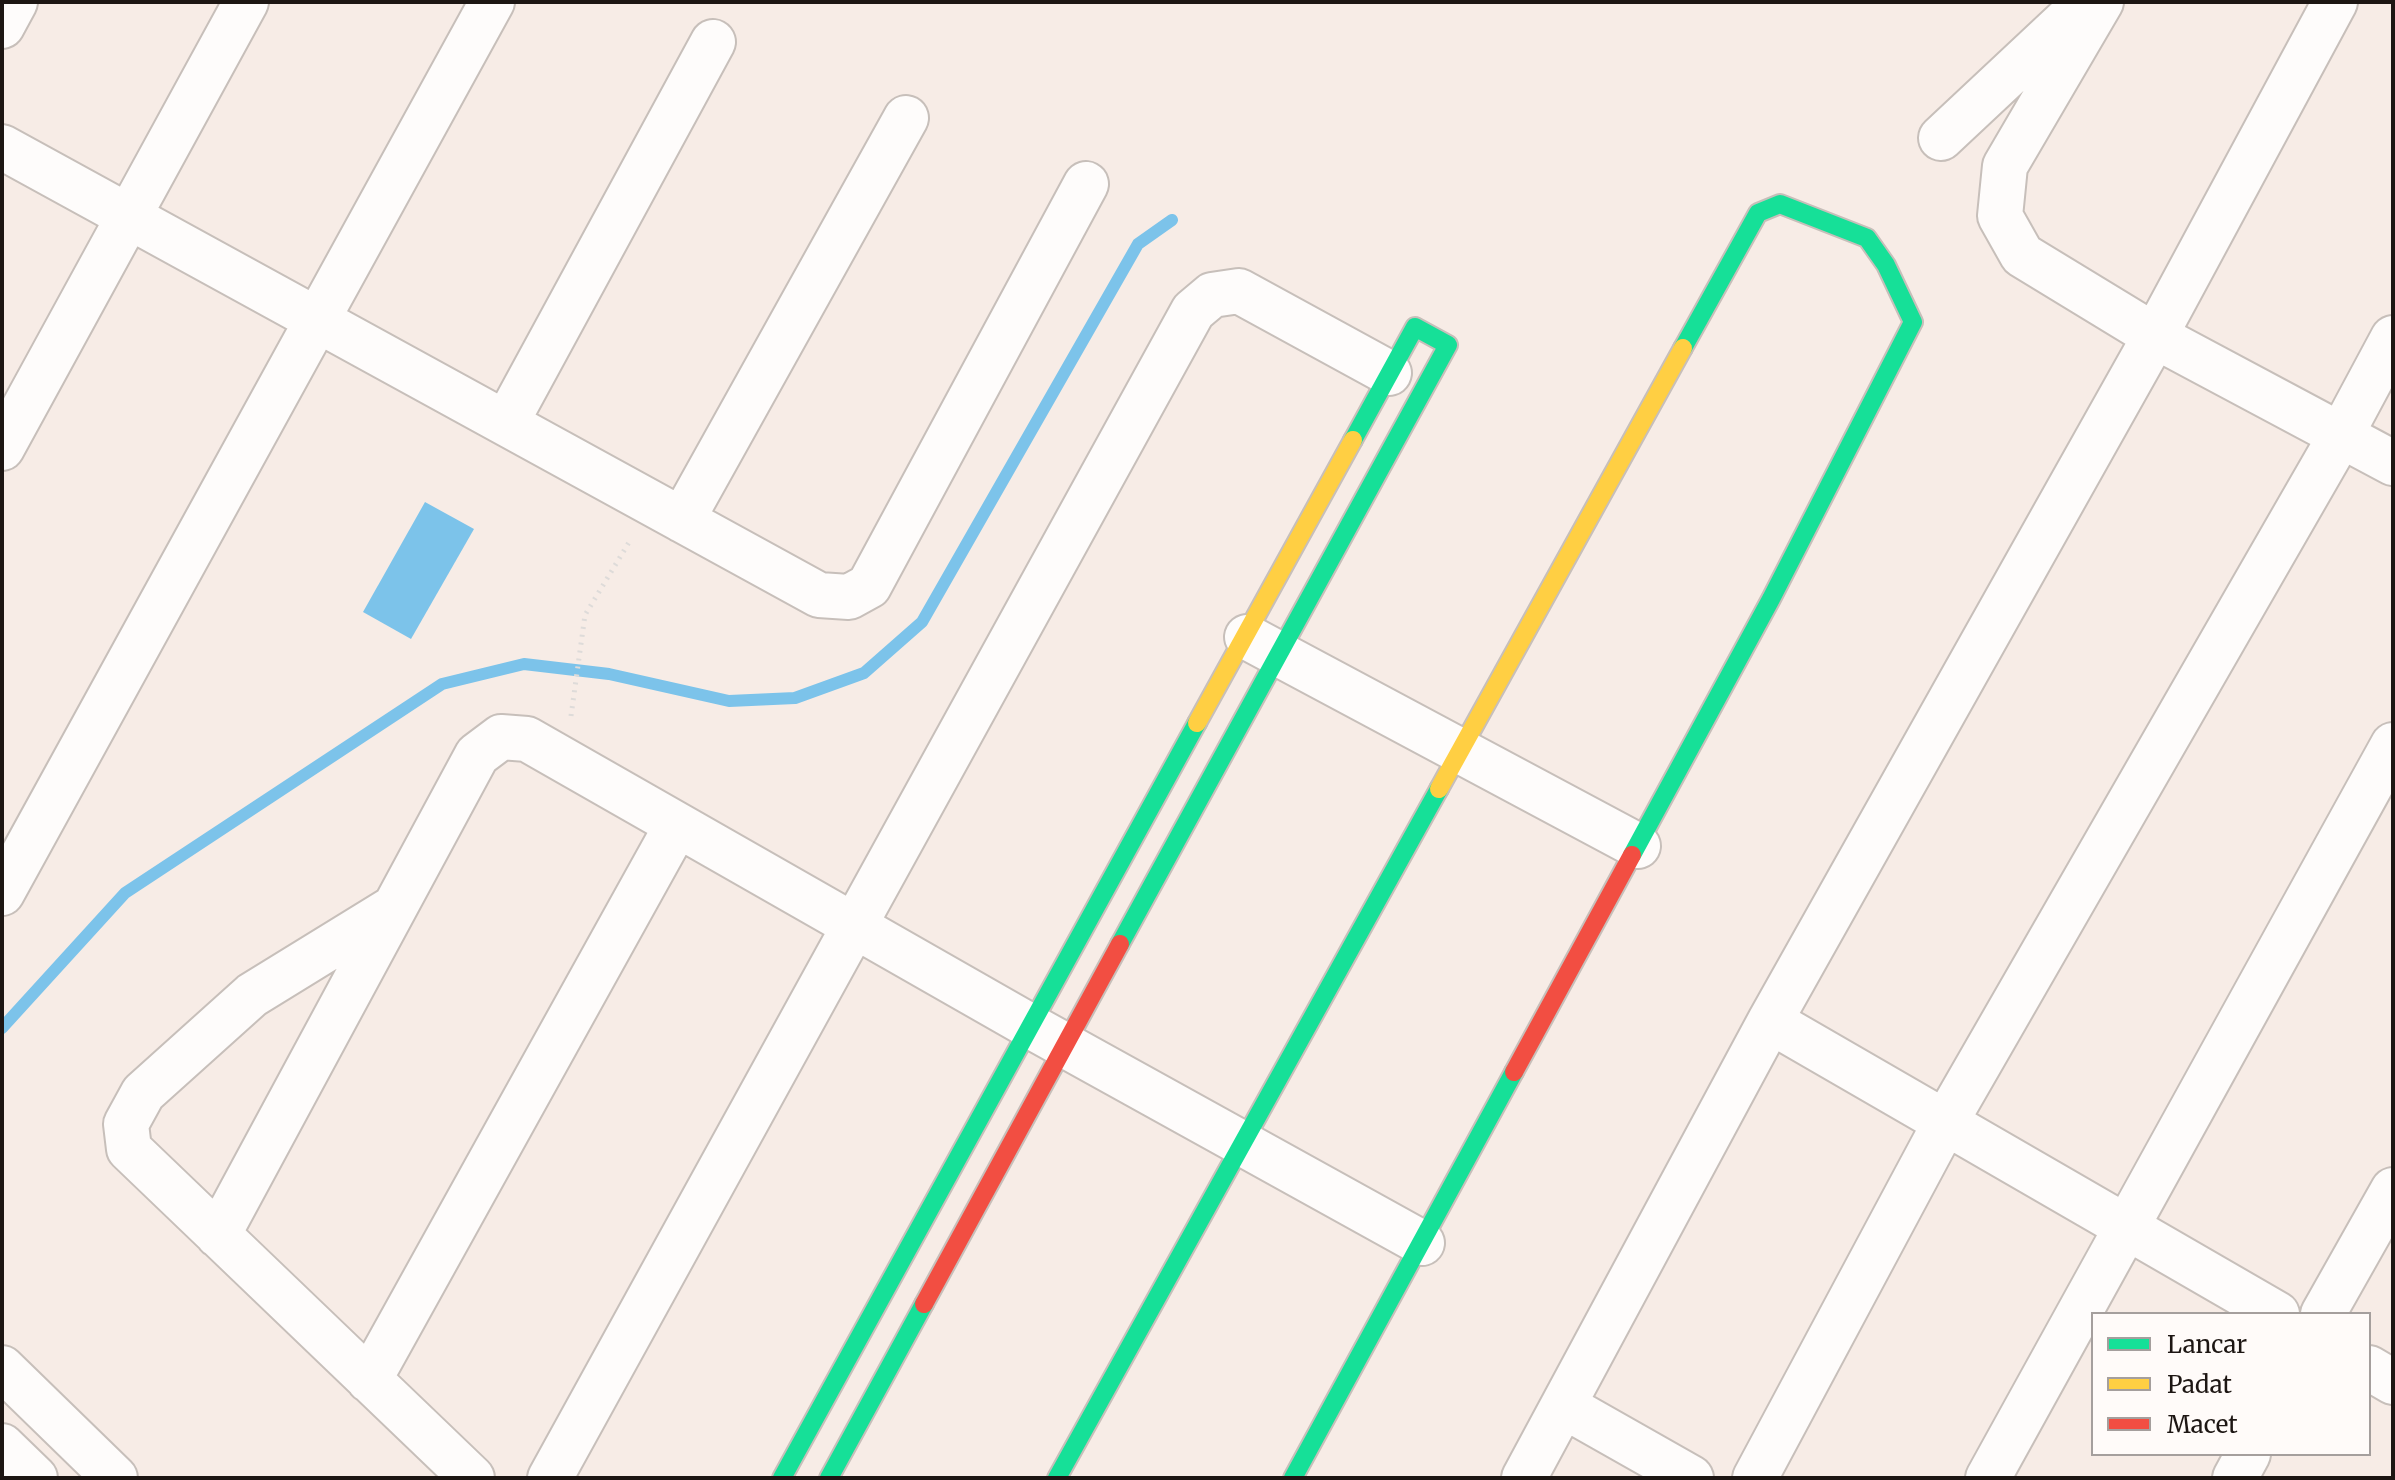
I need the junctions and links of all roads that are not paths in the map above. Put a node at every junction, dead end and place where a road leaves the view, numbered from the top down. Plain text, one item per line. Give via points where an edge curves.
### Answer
1 (15, 2) edge
2 (246, 2) edge
3 (492, 2) edge
4 (2086, 2) edge
5 (2101, 2) edge
6 (2335, 2) edge
7 (2, 26) edge
8 (713, 42) dead end
9 (906, 118) dead end
10 (1941, 138) dead end
11 (2, 147) edge
12 (1086, 184) dead end
13 (129, 216) junction
14 (317, 320) junction
15 (2155, 336) junction
16 (2393, 338) edge
17 (1389, 373) junction
18 (506, 423) junction
19 (2341, 435) junction
20 (2, 448) edge
21 (2393, 463) edge
22 (667, 512) junction
23 (1262, 645) junction
24 (2393, 745) edge
25 (1460, 751) junction
26 (677, 825) junction
27 (1638, 846) junction
28 (2, 893) edge
29 (396, 907) junction
30 (854, 925) junction
31 (1770, 1021) junction
32 (1048, 1036) junction
33 (1945, 1123) junction
34 (1242, 1144) junction
35 (2393, 1190) edge
36 (2127, 1227) junction
37 (218, 1235) junction
38 (1422, 1243) junction
39 (2274, 1312) edge
40 (2324, 1312) edge
41 (2, 1368) edge
42 (2371, 1369) edge
43 (369, 1380) junction
44 (2393, 1382) edge
45 (1564, 1406) junction
46 (2, 1446) edge
47 (2247, 1456) edge
48 (35, 1478) edge
49 (115, 1478) edge
50 (472, 1478) edge
51 (550, 1478) edge
52 (782, 1478) edge
53 (829, 1478) edge
54 (1057, 1478) edge
55 (1293, 1478) edge
56 (1524, 1478) edge
57 (1691, 1478) edge
58 (1755, 1478) edge
59 (1988, 1478) edge
60 (2235, 1478) edge

1 - 7 street
2 - 13 street
3 - 14 street
4 - 10 street
5 - 15 street via 2005,166 2000,216 2022,255
6 - 15 street
8 - 18 street
9 - 22 street
11 - 13 street
12 - 22 street via 869,586 849,597 819,595
13 - 14 street
13 - 20 street
14 - 18 street
14 - 28 street
15 - 19 street
15 - 31 street
16 - 19 street
17 - 23 street
17 - 23 street via 1415,327 1448,345
17 - 30 street via 1239,291 1212,295 1193,311
18 - 22 street
19 - 21 street
19 - 33 street
23 - 25 street
23 - 32 street
23 - 32 street
24 - 36 street
25 - 27 street
25 - 27 street via 1758,213 1780,204 1867,238 1913,322
25 - 34 street
26 - 29 street via 527,739 501,737 477,755
26 - 30 street
26 - 43 street
27 - 38 street
29 - 37 street
29 - 37 street via 252,995 143,1093 126,1124 129,1149
30 - 32 street
30 - 51 street
31 - 33 street
31 - 45 street
32 - 34 street
32 - 52 street
32 - 53 street
33 - 36 street
33 - 58 street
34 - 38 street
34 - 54 street
35 - 40 street
36 - 39 street
36 - 59 street
37 - 43 street
38 - 55 street
41 - 49 street
42 - 44 street
43 - 50 street
45 - 56 street
45 - 57 street
46 - 48 street
47 - 60 street

